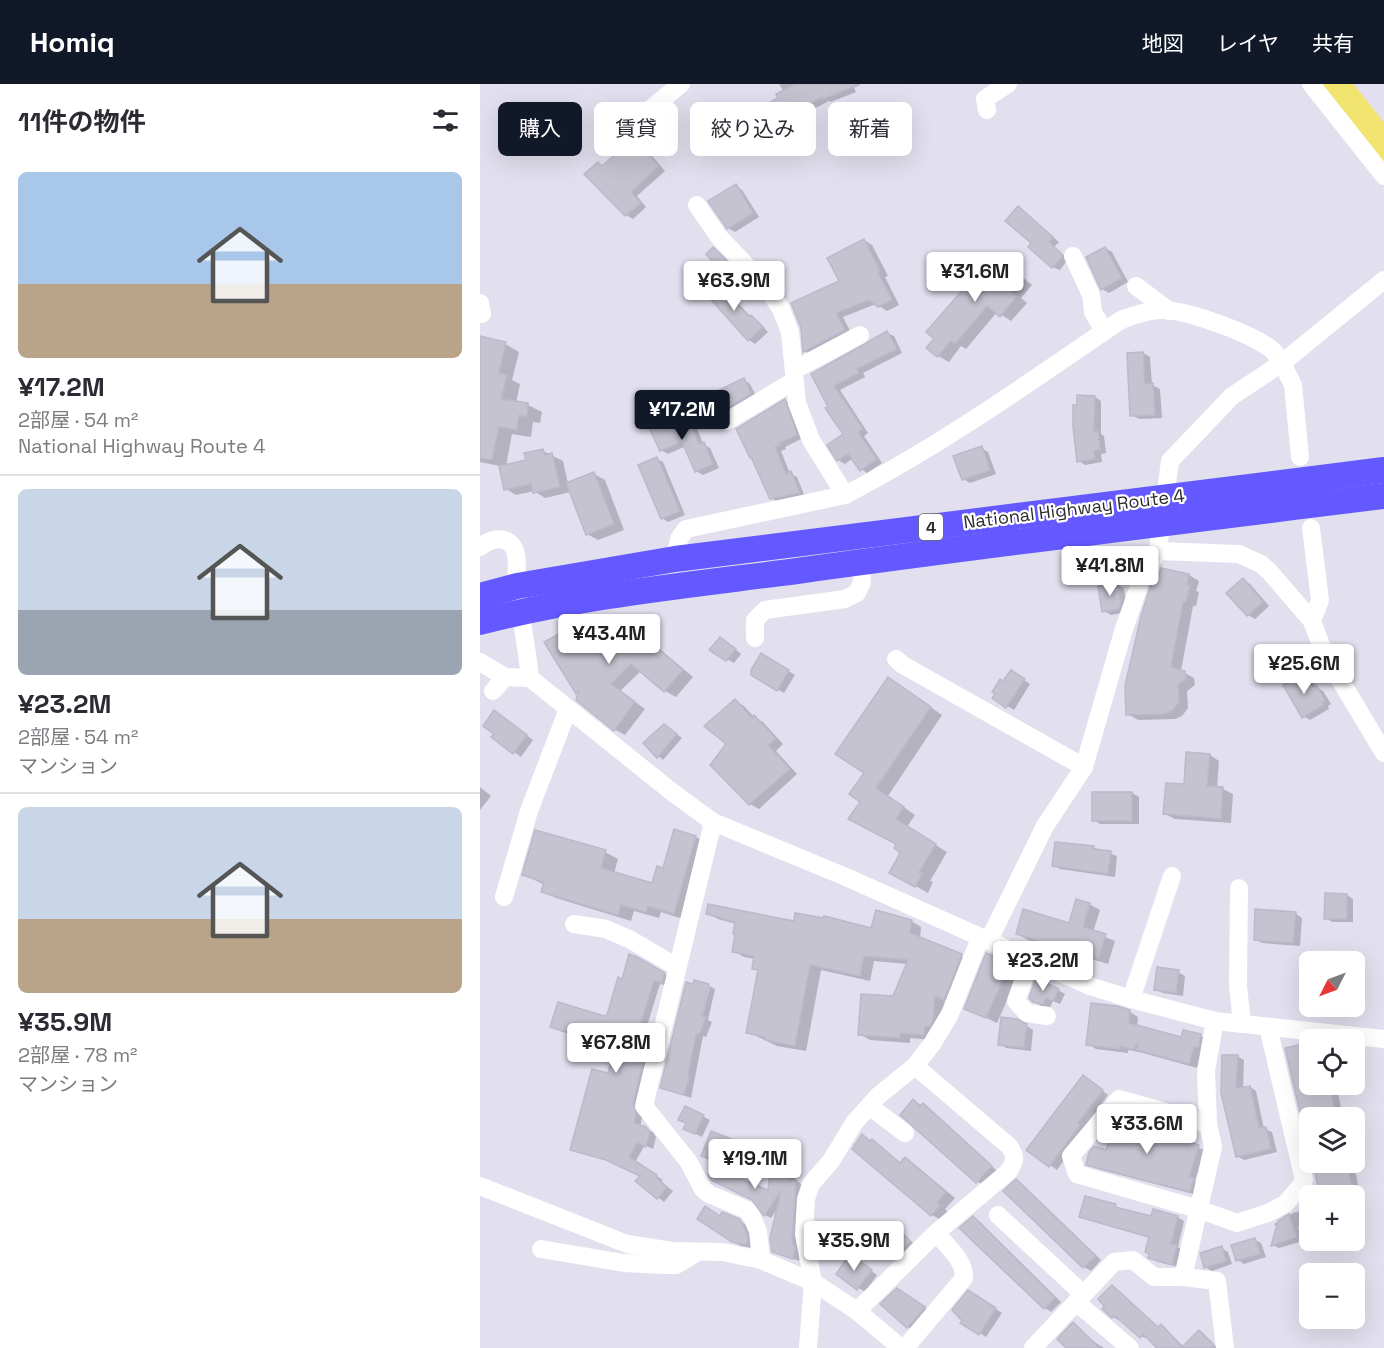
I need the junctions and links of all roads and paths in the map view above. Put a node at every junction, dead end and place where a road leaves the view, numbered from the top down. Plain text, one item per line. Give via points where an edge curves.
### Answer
1 (681, 84) edge
2 (1008, 84) edge
3 (1311, 84) edge
4 (659, 102) edge
5 (987, 110) dead end
6 (1384, 176) edge
7 (697, 205) dead end
8 (1073, 256) dead end
9 (1384, 280) edge
10 (1136, 286) dead end
11 (1168, 311) junction
12 (1104, 331) junction
13 (860, 335) dead end
14 (1282, 363) junction
15 (794, 375) junction
16 (727, 421) dead end
17 (1300, 457) dead end
18 (1384, 470) edge
19 (845, 495) junction
20 (1384, 496) edge
21 (1165, 498) junction
22 (1161, 523) junction
23 (1311, 528) dead end
24 (480, 547) edge
25 (1158, 551) junction
26 (675, 559) junction
27 (860, 562) junction
28 (516, 586) junction
29 (480, 596) edge
30 (520, 611) junction
31 (1312, 621) junction
32 (480, 622) edge
33 (756, 638) dead end
34 (896, 659) dead end
35 (480, 662) edge
36 (530, 678) junction
37 (568, 709) junction
38 (1384, 753) edge
39 (1084, 767) junction
40 (713, 822) junction
41 (1172, 876) dead end
42 (1239, 888) dead end
43 (504, 897) dead end
44 (574, 924) dead end
45 (985, 939) junction
46 (1031, 959) junction
47 (677, 967) junction
48 (1131, 999) junction
49 (1047, 1017) dead end
50 (1215, 1022) junction
51 (1242, 1024) junction
52 (1268, 1027) junction
53 (1384, 1039) edge
54 (915, 1066) junction
55 (869, 1106) junction
56 (1208, 1124) junction
57 (905, 1133) dead end
58 (480, 1186) edge
59 (1198, 1209) junction
60 (998, 1215) dead end
61 (936, 1233) junction
62 (541, 1249) dead end
63 (698, 1252) junction
64 (761, 1260) junction
65 (1183, 1277) junction
66 (813, 1282) junction
67 (1080, 1298) junction
68 (857, 1311) junction
69 (1038, 1346) edge
70 (808, 1348) edge
71 (903, 1348) edge
72 (1130, 1348) edge
73 (1225, 1348) edge

1 - 4 street
2 - 5 street via 985,99
3 - 6 street
7 - 15 street via 781,309 790,332
8 - 12 street
9 - 14 street
10 - 11 street
11 - 12 street via 1139,313
11 - 14 street via 1182,312 1254,338 1273,350
12 - 19 street via 954,432
13 - 15 street
14 - 17 street via 1293,385
14 - 21 street via 1232,396 1170,461
15 - 16 street
15 - 19 street via 797,403 811,440
18 - 21 highway, National Highway Route 4 / 4
19 - 26 street via 686,529 679,539
20 - 22 highway, National Highway Route 4 / 4
21 - 26 highway, National Highway Route 4 / 4
22 - 25 street
22 - 27 highway, National Highway Route 4 / 4
23 - 31 street via 1320,600
24 - 28 street via 496,538 512,546 516,552
25 - 31 street via 1239,554 1269,571
25 - 39 street via 1141,580 1130,612
26 - 28 highway, National Highway Route 4 / 4
27 - 30 highway, National Highway Route 4 / 4 via 608,595
27 - 33 street via 862,582 853,596 765,610 755,620
28 - 29 highway, National Highway Route 4 / 4
28 - 30 street
30 - 32 highway, National Highway Route 4 / 4
30 - 36 street
31 - 38 street via 1324,653
34 - 39 street
35 - 36 street via 499,684
36 - 37 street
37 - 40 street
37 - 43 street via 529,811
39 - 45 street via 1045,826
40 - 45 street
40 - 47 street
41 - 48 street
42 - 51 street via 1238,986
44 - 47 street via 606,929
45 - 46 street
45 - 54 street via 950,1014
46 - 48 street via 1090,986
46 - 49 street via 1016,1001 1027,1013
47 - 64 street via 644,1106 688,1161 703,1189 747,1210 753,1217
48 - 50 street
50 - 51 street
50 - 56 street via 1206,1071
51 - 52 street
52 - 53 street
52 - 59 street via 1304,1180 1285,1204 1237,1223
54 - 55 street
54 - 61 street via 1010,1146 1015,1155 1008,1172
55 - 57 street
55 - 66 street via 809,1189 804,1234
56 - 59 street via 1213,1147
56 - 59 street via 1119,1099 1071,1156 1077,1174
58 - 63 street via 627,1244
59 - 65 street
60 - 67 street
61 - 68 street
61 - 71 street via 962,1264 964,1278
62 - 63 street via 624,1263 665,1265 676,1265
63 - 64 street via 708,1250
64 - 66 street
65 - 67 street via 1154,1277 1132,1260 1114,1262
65 - 73 street via 1217,1281
66 - 68 street
66 - 70 street
67 - 69 street
67 - 72 street
68 - 71 street

